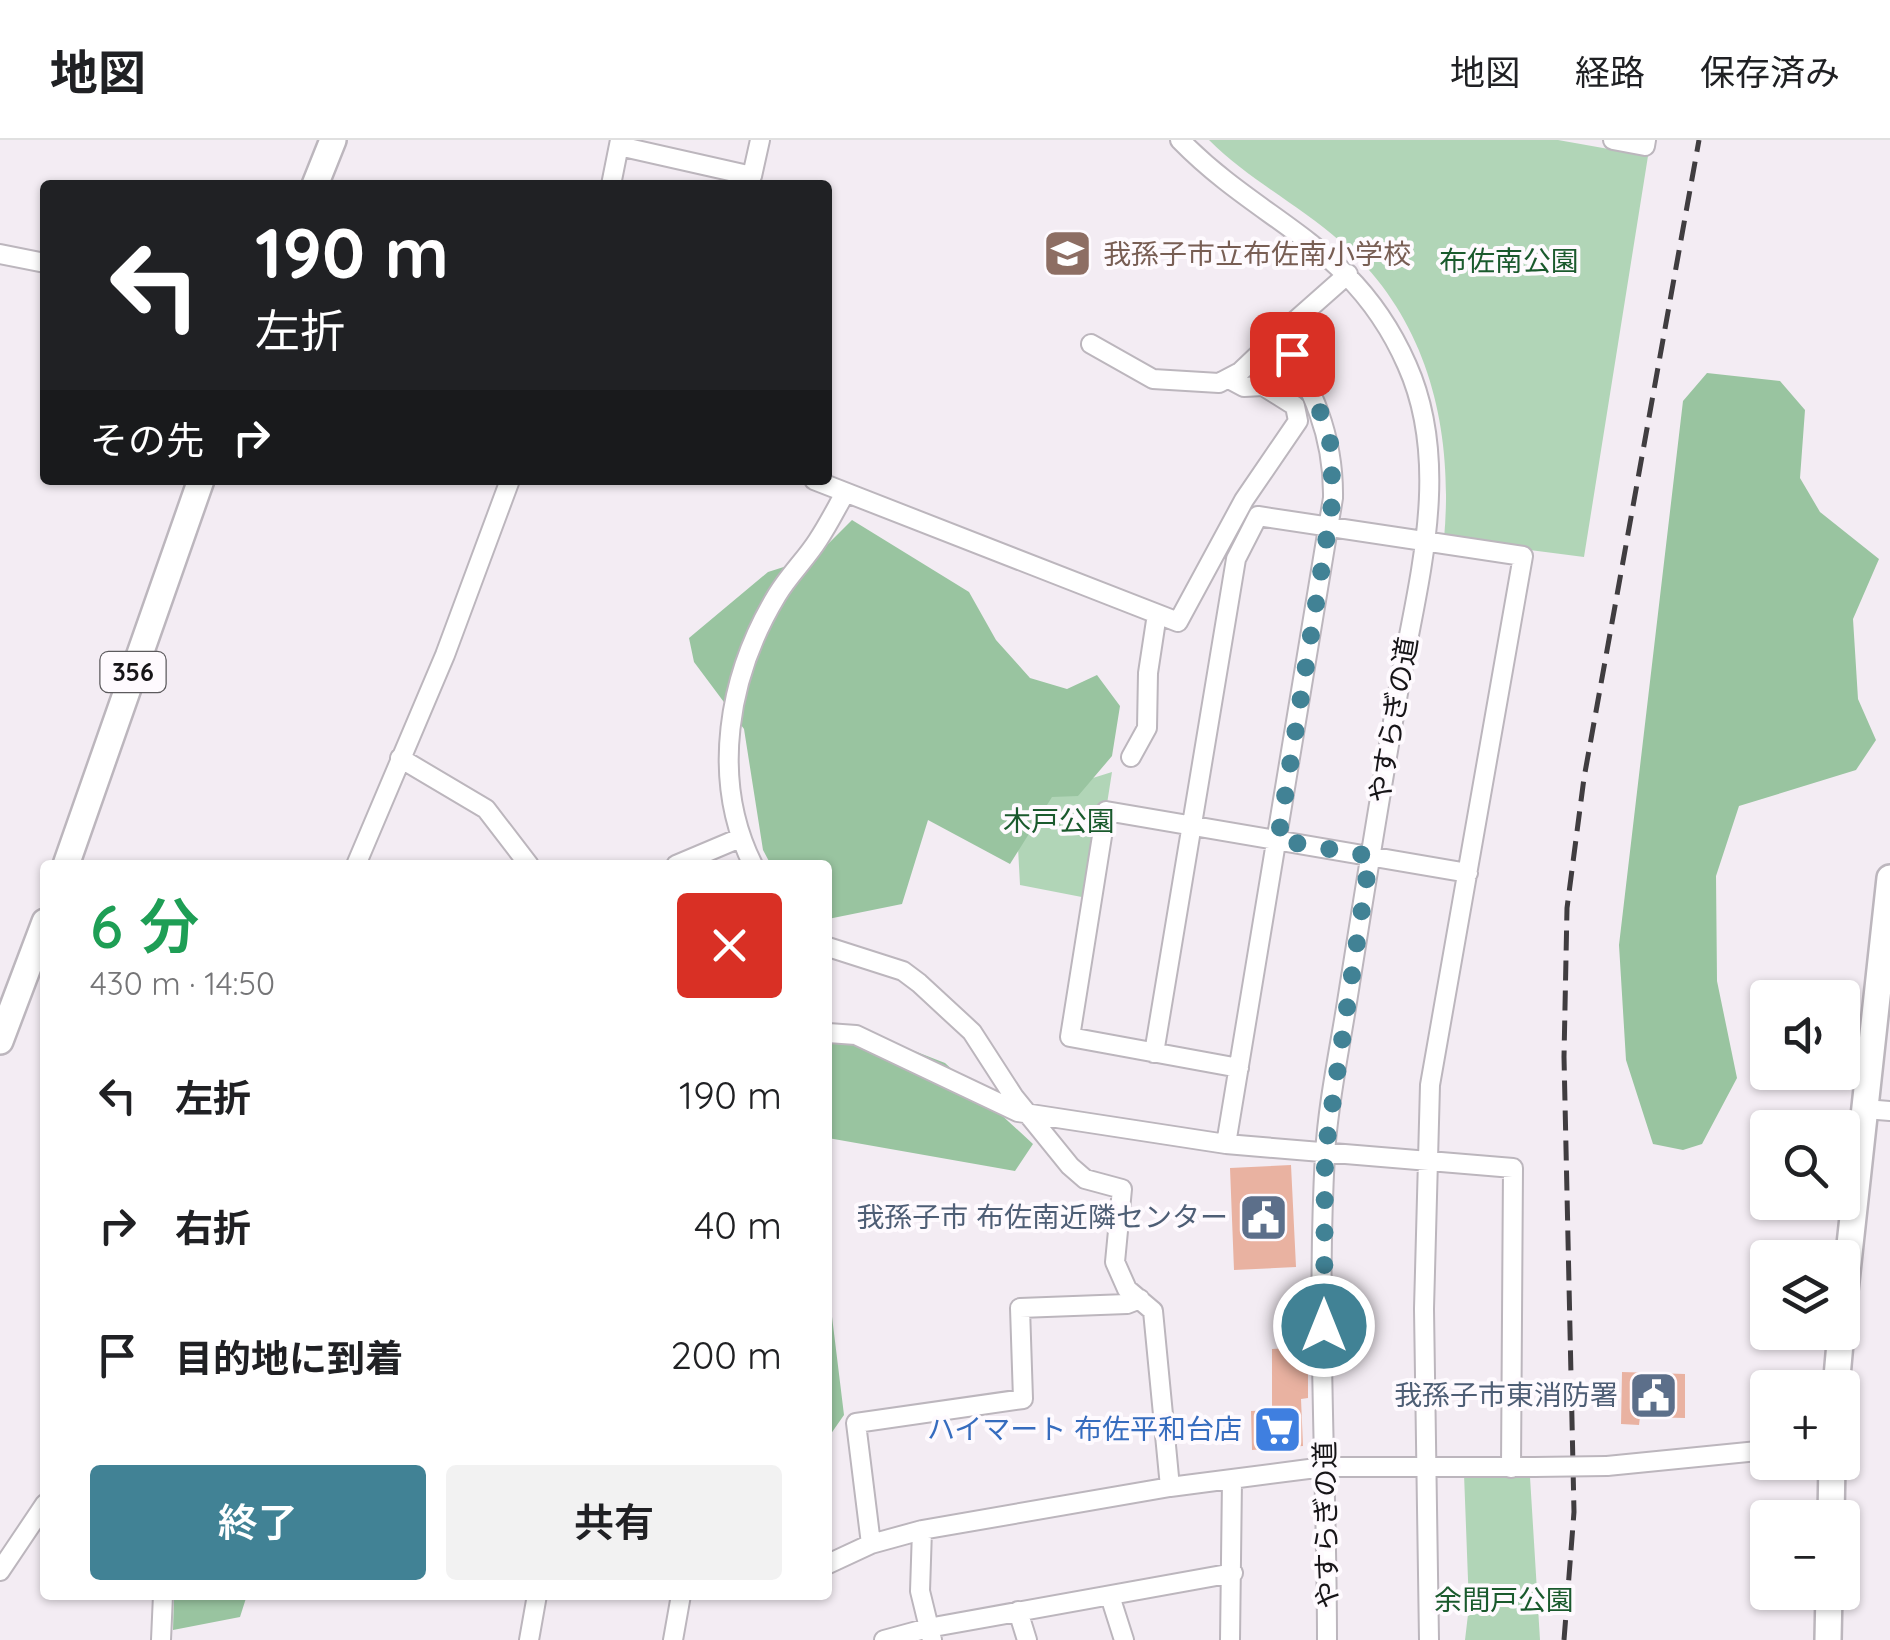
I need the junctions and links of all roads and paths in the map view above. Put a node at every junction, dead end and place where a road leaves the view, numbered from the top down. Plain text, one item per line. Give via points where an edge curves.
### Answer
1 (333, 140) edge
2 (760, 140) edge
3 (1180, 140) edge
4 (1613, 140) edge
5 (1646, 140) edge
6 (619, 143) edge
7 (317, 180) edge
8 (612, 180) edge
9 (0, 254) edge
10 (40, 262) edge
11 (1348, 274) junction
12 (1280, 335) junction
13 (1090, 344) dead end
14 (1229, 379) junction
15 (198, 485) edge
16 (508, 485) edge
17 (825, 485) edge
18 (845, 494) junction
19 (1330, 528) junction
20 (1423, 544) junction
21 (1156, 614) junction
22 (400, 758) junction
23 (1132, 758) dead end
24 (1192, 826) junction
25 (740, 838) junction
26 (1278, 840) junction
27 (1370, 856) junction
28 (68, 860) edge
29 (358, 860) edge
30 (525, 860) edge
31 (688, 860) edge
32 (751, 860) edge
33 (1468, 873) junction
34 (1890, 878) edge
35 (40, 935) edge
36 (832, 948) edge
37 (832, 1033) edge
38 (0, 1042) edge
39 (1154, 1053) junction
40 (1239, 1068) junction
41 (1877, 1110) edge
42 (1030, 1114) junction
43 (1226, 1144) junction
44 (1325, 1153) junction
45 (1426, 1160) junction
46 (1855, 1240) edge
47 (1140, 1298) junction
48 (1750, 1452) edge
49 (1324, 1467) junction
50 (1426, 1468) junction
51 (1511, 1468) junction
52 (1232, 1480) junction
53 (1170, 1488) junction
54 (40, 1511) edge
55 (922, 1530) junction
56 (870, 1544) junction
57 (832, 1562) edge
58 (0, 1570) edge
59 (1233, 1573) junction
60 (1110, 1596) junction
61 (164, 1600) edge
62 (536, 1600) edge
63 (680, 1600) edge
64 (1829, 1610) edge
65 (1018, 1611) junction
66 (930, 1634) edge
67 (160, 1640) edge
68 (529, 1640) edge
69 (672, 1640) edge
70 (884, 1640) edge
71 (1027, 1640) edge
72 (1124, 1640) edge
73 (1230, 1640) edge
74 (1327, 1640) edge
75 (1428, 1640) edge
76 (1828, 1640) edge

1 - 7 highway
2 - 6 street via 752,176
3 - 11 street, やすらぎの道
4 - 5 street via 1645,146
6 - 8 street
9 - 10 street
11 - 12 street
11 - 20 street, やすらぎの道 via 1391,333 1424,414 1430,467
12 - 14 street
12 - 19 street via 1330,440
13 - 14 street via 1153,379
14 - 21 street via 1263,386 1294,406 1298,421 1244,500 1178,622
15 - 28 highway, 356
16 - 22 street
17 - 18 street
18 - 21 street
18 - 25 street via 751,643 732,710 728,775
19 - 20 street
19 - 24 street via 1258,516 1236,559
19 - 26 street
20 - 27 street, やすらぎの道
20 - 33 street via 1523,556
21 - 23 street via 1147,728
22 - 29 street
22 - 30 street via 486,810
24 - 26 street
24 - 39 street
24 - 39 street via 1106,810 1070,1038
25 - 31 street
25 - 32 street
26 - 27 street
26 - 40 street
27 - 33 street
27 - 44 street, やすらぎの道
33 - 45 street via 1430,1085
34 - 41 highway
35 - 38 highway
36 - 42 street via 903,971 934,996 972,1032
37 - 42 street via 856,1035
39 - 40 street
40 - 43 street
41 - 46 highway
42 - 43 street
42 - 47 street via 1070,1166 1122,1189 1116,1262 1127,1289
43 - 44 street
44 - 45 street
44 - 49 street, やすらぎの道
45 - 50 street
45 - 51 street via 1512,1168
47 - 53 street via 1154,1311
47 - 56 street via 1020,1308 1023,1399 856,1422
48 - 51 street, bridge
49 - 50 street
49 - 52 street
49 - 74 street, やすらぎの道
50 - 51 street
50 - 75 street
52 - 53 street
52 - 59 street
53 - 55 street
54 - 58 street
55 - 56 street
55 - 66 street via 920,1591
56 - 57 street
59 - 60 street
59 - 73 street
60 - 65 street
60 - 72 street
61 - 67 street
62 - 68 street
63 - 69 street
64 - 76 highway
65 - 66 street
65 - 71 street
66 - 70 street

